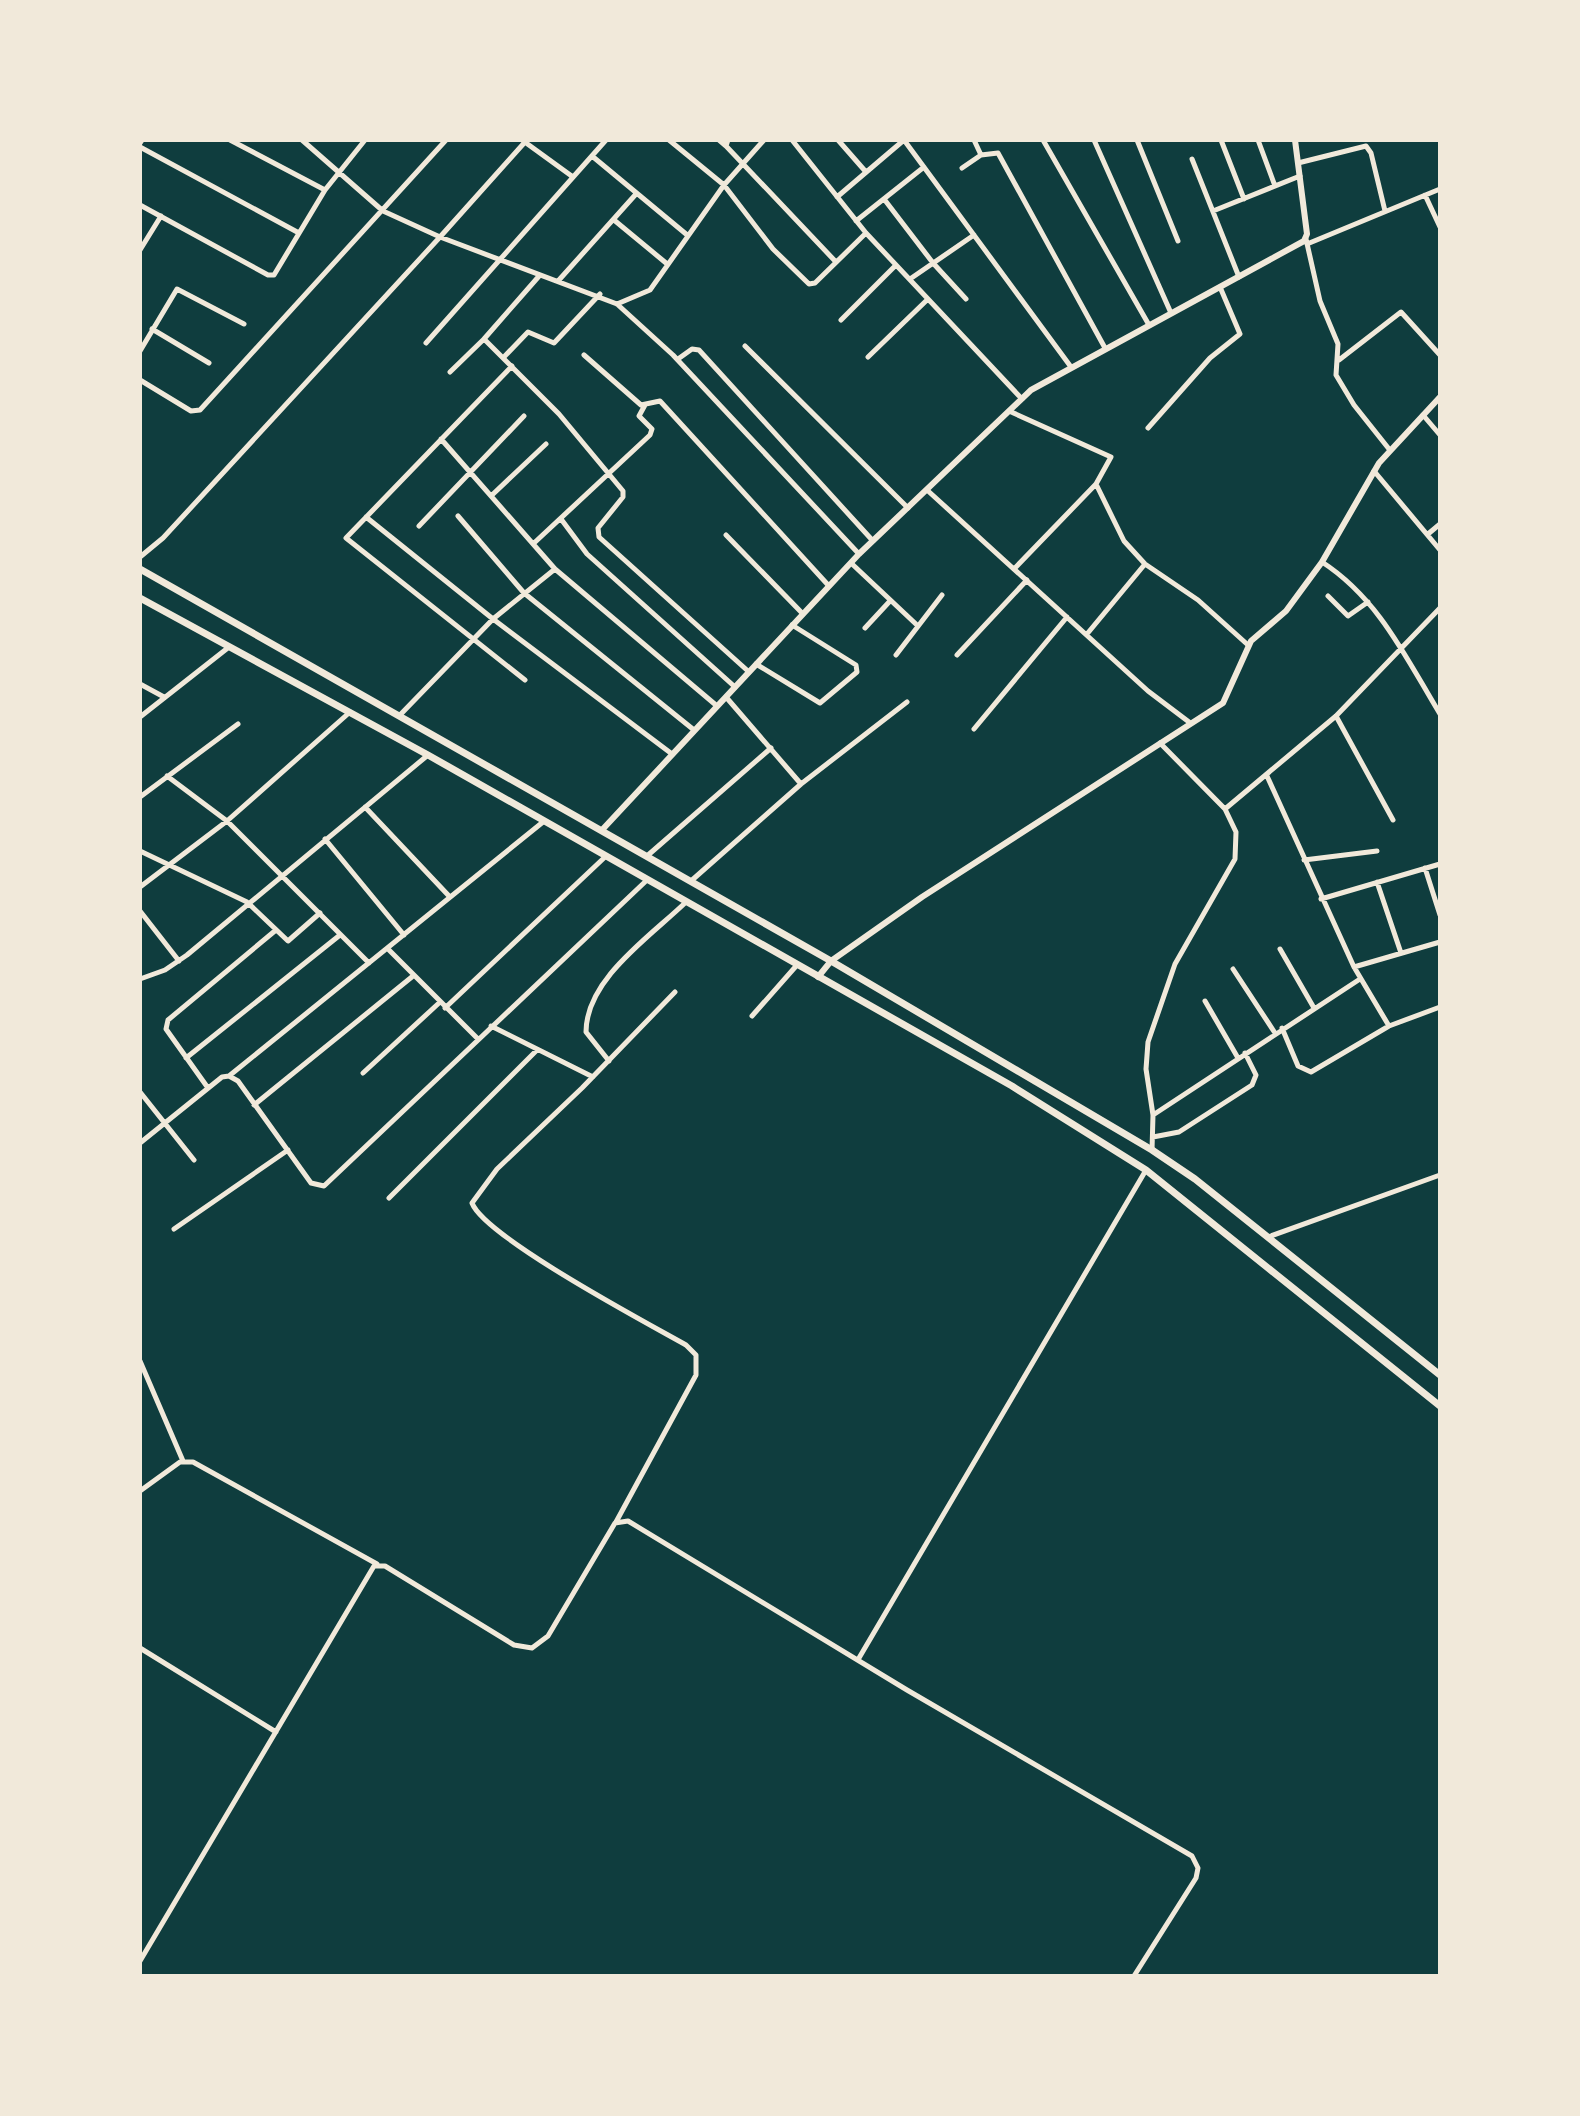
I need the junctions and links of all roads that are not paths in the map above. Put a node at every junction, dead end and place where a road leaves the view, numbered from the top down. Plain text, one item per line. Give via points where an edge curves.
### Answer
1 (230, 140) edge
2 (302, 140) edge
3 (365, 140) edge
4 (446, 140) edge
5 (606, 140) edge
6 (669, 140) edge
7 (719, 140) edge
8 (764, 140) edge
9 (792, 140) edge
10 (838, 140) edge
11 (904, 140) edge
12 (974, 140) edge
13 (1043, 140) edge
14 (1094, 140) edge
15 (1137, 140) edge
16 (1221, 140) edge
17 (1258, 140) edge
18 (1295, 140) edge
19 (524, 141) edge
20 (141, 143) edge
21 (727, 143) edge
22 (1356, 144) edge
23 (981, 155) junction
24 (592, 156) junction
25 (1192, 159) dead end
26 (742, 162) junction
27 (1298, 163) junction
28 (924, 167) junction
29 (962, 168) dead end
30 (337, 171) junction
31 (866, 172) junction
32 (1300, 176) junction
33 (573, 177) junction
34 (724, 185) junction
35 (1275, 186) junction
36 (1440, 189) edge
37 (325, 190) junction
38 (636, 194) junction
39 (1425, 195) junction
40 (837, 197) junction
41 (884, 199) junction
42 (1244, 199) junction
43 (140, 205) edge
44 (383, 211) junction
45 (1213, 211) junction
46 (1385, 212) junction
47 (161, 216) junction
48 (614, 220) junction
49 (856, 221) junction
50 (1440, 227) edge
51 (299, 233) junction
52 (866, 233) junction
53 (686, 234) junction
54 (974, 235) junction
55 (440, 237) junction
56 (1178, 241) dead end
57 (1306, 242) junction
58 (140, 250) edge
59 (499, 260) junction
60 (836, 262) junction
61 (666, 263) junction
62 (933, 263) junction
63 (896, 265) junction
64 (540, 275) junction
65 (1239, 277) junction
66 (910, 279) junction
67 (559, 280) junction
68 (1220, 287) junction
69 (600, 294) junction
70 (928, 299) junction
71 (966, 299) dead end
72 (617, 304) junction
73 (1171, 313) junction
74 (841, 320) dead end
75 (244, 324) dead end
76 (1149, 325) junction
77 (152, 329) junction
78 (484, 339) junction
79 (426, 343) dead end
80 (745, 346) dead end
81 (1105, 348) junction
82 (140, 351) edge
83 (584, 355) dead end
84 (1440, 355) edge
85 (868, 357) dead end
86 (503, 358) junction
87 (678, 359) junction
88 (1338, 361) junction
89 (209, 363) dead end
90 (512, 366) junction
91 (1071, 367) junction
92 (450, 372) dead end
93 (140, 380) edge
94 (1440, 397) edge
95 (1022, 399) junction
96 (645, 405) junction
97 (1009, 411) junction
98 (1422, 414) junction
99 (524, 416) dead end
100 (1148, 428) dead end
101 (1440, 435) edge
102 (441, 439) junction
103 (546, 444) dead end
104 (1389, 449) junction
105 (468, 471) junction
106 (1374, 471) junction
107 (610, 475) junction
108 (1096, 484) junction
109 (927, 490) junction
110 (491, 496) junction
111 (908, 508) junction
112 (458, 516) dead end
113 (366, 517) junction
114 (561, 519) junction
115 (1440, 524) edge
116 (419, 526) dead end
117 (1428, 534) junction
118 (726, 535) dead end
119 (873, 541) junction
120 (533, 544) junction
121 (1440, 550) edge
122 (859, 554) junction
123 (140, 557) edge
124 (1322, 562) junction
125 (851, 563) junction
126 (1145, 564) junction
127 (1015, 568) junction
128 (140, 569) edge
129 (555, 569) junction
130 (1027, 580) junction
131 (829, 586) junction
132 (524, 593) junction
133 (942, 595) dead end
134 (1328, 596) dead end
135 (140, 598) edge
136 (890, 601) junction
137 (1368, 602) junction
138 (1440, 608) edge
139 (803, 614) junction
140 (1067, 617) junction
141 (493, 619) junction
142 (792, 625) junction
143 (918, 626) junction
144 (865, 628) dead end
145 (1087, 634) junction
146 (474, 639) junction
147 (1248, 645) junction
148 (229, 647) junction
149 (1402, 648) junction
150 (896, 655) dead end
151 (957, 655) dead end
152 (756, 664) junction
153 (749, 672) junction
154 (525, 680) dead end
155 (140, 684) edge
156 (735, 687) junction
157 (164, 697) junction
158 (726, 697) junction
159 (907, 702) dead end
160 (717, 706) junction
161 (350, 712) junction
162 (1440, 714) edge
163 (399, 716) junction
164 (1336, 716) junction
165 (140, 717) edge
166 (1189, 722) junction
167 (238, 724) dead end
168 (974, 729) dead end
169 (694, 730) junction
170 (1159, 743) junction
171 (771, 748) junction
172 (672, 754) junction
173 (428, 755) junction
174 (167, 776) junction
175 (1267, 776) junction
176 (801, 784) junction
177 (140, 797) edge
178 (365, 807) junction
179 (1225, 809) junction
180 (1393, 820) dead end
181 (227, 821) junction
182 (543, 822) junction
183 (602, 830) junction
184 (325, 839) junction
185 (140, 851) edge
186 (1377, 851) dead end
187 (647, 856) junction
188 (605, 857) junction
189 (1304, 860) junction
190 (1440, 864) edge
191 (170, 865) junction
192 (1425, 868) junction
193 (282, 873) junction
194 (647, 880) junction
195 (691, 881) junction
196 (1377, 882) junction
197 (140, 887) edge
198 (449, 896) junction
199 (1321, 899) junction
200 (247, 902) junction
201 (686, 902) junction
202 (140, 911) edge
203 (320, 913) junction
204 (1440, 915) edge
205 (276, 930) junction
206 (340, 935) junction
207 (404, 935) junction
208 (1440, 942) edge
209 (388, 949) junction
210 (1280, 949) dead end
211 (1401, 953) junction
212 (179, 961) junction
213 (831, 961) junction
214 (369, 963) junction
215 (797, 965) junction
216 (1354, 967) junction
217 (1233, 969) dead end
218 (413, 976) junction
219 (818, 977) junction
220 (140, 979) edge
221 (1360, 979) junction
222 (675, 992) dead end
223 (1205, 1001) dead end
224 (442, 1006) junction
225 (1440, 1007) edge
226 (1314, 1008) junction
227 (752, 1016) dead end
228 (491, 1026) junction
229 (1389, 1026) junction
230 (1282, 1028) junction
231 (1275, 1033) junction
232 (478, 1039) junction
233 (537, 1050) junction
234 (1245, 1053) junction
235 (186, 1058) junction
236 (1238, 1058) junction
237 (609, 1061) junction
238 (363, 1073) dead end
239 (229, 1076) junction
240 (593, 1077) junction
241 (208, 1088) junction
242 (140, 1092) edge
243 (254, 1105) junction
244 (1153, 1115) junction
245 (164, 1124) junction
246 (1153, 1137) junction
247 (140, 1143) edge
248 (288, 1150) junction
249 (1152, 1150) junction
250 (194, 1160) dead end
251 (1146, 1170) junction
252 (1440, 1175) edge
253 (389, 1198) dead end
254 (174, 1229) dead end
255 (1267, 1237) junction
256 (140, 1361) edge
257 (1440, 1375) edge
258 (1440, 1406) edge
259 (183, 1461) junction
260 (140, 1491) edge
261 (615, 1523) junction
262 (378, 1564) junction
263 (140, 1648) edge
264 (859, 1658) junction
265 (276, 1732) junction
266 (140, 1961) edge
267 (1134, 1976) edge

1 - 37 street
2 - 30 street
3 - 30 street
4 - 44 street
5 - 24 street
6 - 34 street
7 - 21 street
8 - 26 street
9 - 40 street
10 - 31 street
11 - 28 street
11 - 31 street
12 - 23 street
13 - 76 street
14 - 73 street
15 - 56 street
16 - 42 street
17 - 35 street
18 - 27 street
19 - 33 street
19 - 55 street
20 - 51 street
21 - 26 street
22 - 27 street
22 - 46 street via 1371,153
23 - 29 street
23 - 81 street via 998,153
24 - 33 street
24 - 38 street
25 - 45 street
26 - 34 street
26 - 60 street
27 - 32 street
28 - 41 street
28 - 54 street
30 - 37 street
30 - 44 street
31 - 40 street
32 - 35 street
32 - 57 street
33 - 59 street
34 - 53 street
34 - 60 street via 807,283 815,283
35 - 42 street
36 - 39 street
37 - 51 street
38 - 48 street
38 - 53 street
39 - 46 street
39 - 50 street
40 - 49 street
41 - 49 street
41 - 62 street
42 - 45 street
43 - 47 street
44 - 55 street
44 - 93 street via 200,410 191,411
45 - 65 street
46 - 57 street
47 - 51 street via 270,277
47 - 58 street
48 - 61 street
48 - 67 street
49 - 52 street
52 - 60 street
52 - 63 street
53 - 61 street
54 - 62 street
54 - 91 street
55 - 59 street
55 - 123 street
57 - 65 street
57 - 88 street via 1320,301 1338,344
59 - 64 street
59 - 79 street
61 - 72 street via 650,290
62 - 66 street
62 - 71 street
63 - 66 street
63 - 74 street
64 - 67 street
64 - 78 street
65 - 68 street
66 - 70 street
67 - 69 street
68 - 73 street
68 - 100 street via 1241,333 1210,358
69 - 72 street
69 - 86 street via 554,343 529,332
70 - 85 street
70 - 95 street
72 - 87 street
73 - 76 street
75 - 77 street via 179,289
76 - 81 street
77 - 82 street
77 - 89 street
78 - 86 street
78 - 92 street
80 - 111 street
81 - 91 street
83 - 96 street
84 - 88 street via 1401,312
86 - 90 street
87 - 119 street via 699,350
87 - 122 street
88 - 104 street via 1336,375
90 - 102 street
90 - 107 street
91 - 95 street
94 - 98 street
95 - 97 street
96 - 107 street via 639,415 652,434
96 - 131 street via 660,401
97 - 108 street via 1109,454
97 - 109 street
98 - 101 street
98 - 104 street
99 - 105 street
102 - 105 street
102 - 113 street
103 - 110 street
104 - 106 street
105 - 110 street
105 - 116 street
106 - 117 street
106 - 124 street
107 - 114 street
107 - 153 street via 624,495 598,528 599,537
108 - 126 street via 1124,541
108 - 127 street
109 - 111 street
109 - 127 street
110 - 120 street
111 - 119 street
112 - 132 street
113 - 141 street
113 - 146 street via 346,540
114 - 120 street
114 - 156 street via 587,554
115 - 117 street
117 - 121 street
118 - 139 street
119 - 122 street
120 - 129 street
122 - 125 street
124 - 137 street
124 - 147 street via 1283,614
125 - 131 street
125 - 136 street
126 - 145 street
126 - 147 street via 1198,600
127 - 130 street
128 - 163 main road
129 - 132 street
129 - 160 street
130 - 140 street
130 - 151 street
131 - 139 street
132 - 141 street
132 - 169 street
133 - 143 street
134 - 137 street via 1348,616
135 - 148 main road
136 - 143 street
136 - 144 street
137 - 149 street
138 - 149 street
139 - 142 street
140 - 145 street
140 - 168 street
141 - 146 street
141 - 172 street
142 - 152 street
142 - 152 street via 856,665 857,672 820,703
143 - 150 street
145 - 166 street
146 - 154 street
146 - 163 street
147 - 166 street via 1223,703
148 - 157 street
148 - 161 main road
149 - 162 street
149 - 164 street
152 - 153 street
153 - 156 street
155 - 157 street
156 - 158 street
157 - 165 street
158 - 160 street
158 - 171 street
159 - 176 street
160 - 169 street
161 - 173 main road
161 - 181 street
163 - 183 main road
164 - 175 street
164 - 180 street
166 - 170 street
167 - 174 street
169 - 172 street
170 - 179 street
170 - 213 street
171 - 176 street
171 - 187 street
172 - 183 street
173 - 178 street
173 - 182 main road
174 - 177 street
174 - 181 street
175 - 179 street
175 - 189 street
176 - 195 street
178 - 184 street
178 - 198 street
179 - 244 street via 1235,827 1237,853 1175,964 1153,1024 1146,1069
181 - 191 street
181 - 193 street
182 - 188 main road
182 - 198 street
183 - 187 main road
184 - 193 street
184 - 207 street
185 - 191 street
186 - 189 street
187 - 195 main road
188 - 194 main road
188 - 224 street
189 - 199 street
190 - 192 street
191 - 197 street
191 - 200 street
192 - 196 street
192 - 204 street
193 - 200 street
193 - 203 street
194 - 201 main road
194 - 228 street
195 - 213 main road
196 - 199 street
196 - 211 street
198 - 207 street
199 - 216 street
200 - 205 street
200 - 212 street
201 - 215 main road
201 - 237 street via 616,970 590,1008 588,1038
202 - 212 street
203 - 205 street via 289,941
203 - 206 street
205 - 235 street via 168,1020 166,1029
206 - 214 street
206 - 235 street
207 - 209 street
208 - 211 street
209 - 214 street
209 - 218 street
210 - 226 street
211 - 216 street
212 - 220 street
213 - 219 street
213 - 249 main road
214 - 239 street
215 - 219 main road
215 - 227 street
216 - 221 street
217 - 231 street
218 - 224 street
218 - 243 street
219 - 251 main road via 1012,1086
221 - 226 street
221 - 229 street
222 - 237 street
223 - 236 street
224 - 232 street
224 - 238 street
225 - 229 street
226 - 230 street
228 - 232 street
228 - 233 street
229 - 230 street via 1307,1072 1298,1066
230 - 231 street
231 - 234 street
232 - 248 street via 324,1186 311,1183
233 - 240 street
233 - 253 street
234 - 236 street
234 - 246 street via 1256,1075 1252,1085 1179,1132
235 - 241 street
236 - 244 street
237 - 240 street
239 - 241 street
239 - 243 street
240 - 261 street via 497,1169 472,1203 482,1218 533,1255 696,1355 696,1375
241 - 245 street
242 - 245 street
243 - 248 street
244 - 246 street
245 - 247 street
245 - 250 street
246 - 249 street
248 - 254 street
249 - 255 main road
251 - 258 main road
251 - 264 street
252 - 255 street
255 - 257 main road
256 - 259 street
259 - 260 street
259 - 262 street via 238,1485
261 - 262 street via 548,1636 532,1648 514,1645
261 - 264 street via 635,1524
262 - 265 street
263 - 265 street
264 - 267 street via 1197,1861 1196,1878
265 - 266 street

